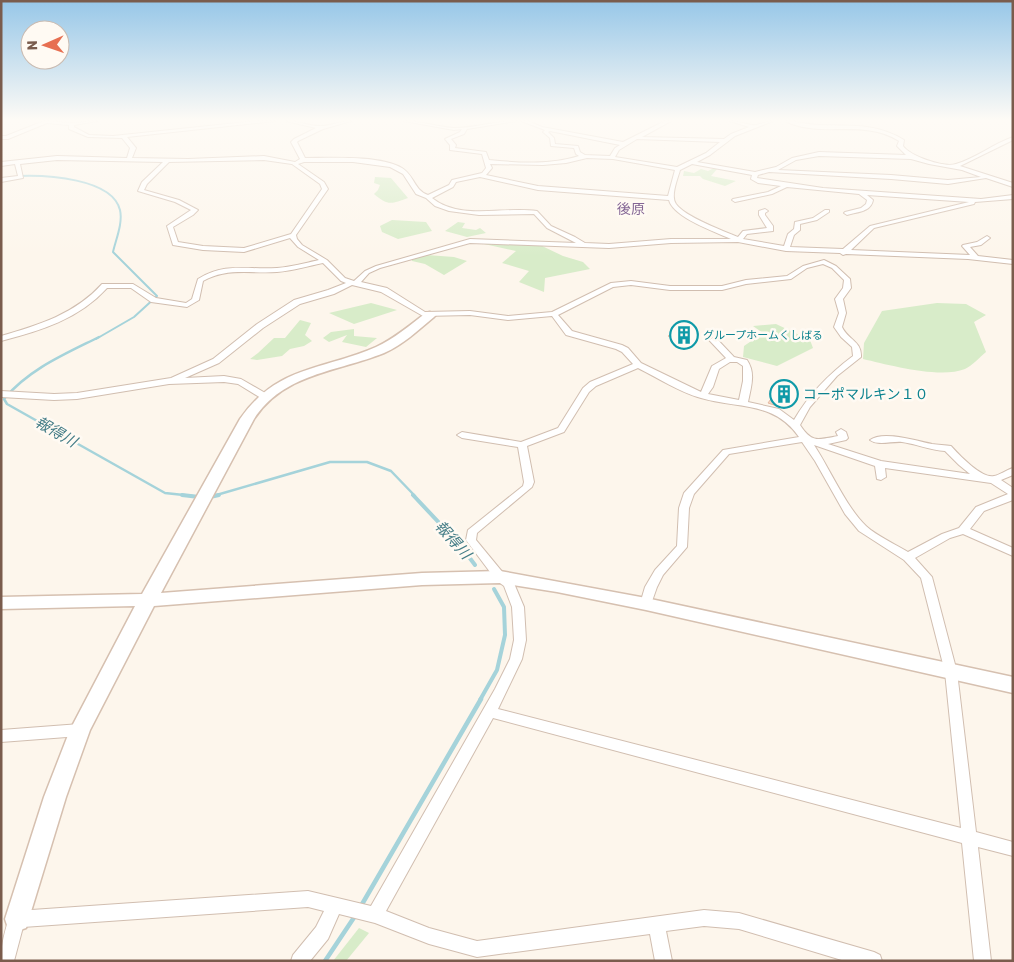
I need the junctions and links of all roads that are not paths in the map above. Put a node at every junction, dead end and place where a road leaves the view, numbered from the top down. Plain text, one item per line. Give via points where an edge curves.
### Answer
1 (18, 166) edge
2 (162, 166) edge
3 (298, 166) edge
4 (392, 166) edge
5 (489, 166) edge
6 (664, 166) edge
7 (683, 166) edge
8 (711, 166) edge
9 (780, 166) edge
10 (947, 166) edge
11 (956, 167) joint
12 (678, 169) junction
13 (769, 171) junction
14 (755, 174) junction
15 (481, 175) junction
16 (987, 177) junction
17 (1, 180) edge
18 (1013, 185) edge
19 (785, 186) junction
20 (921, 186) junction
21 (861, 193) junction
22 (430, 197) junction
23 (1013, 197) edge
24 (671, 198) junction
25 (932, 198) junction
26 (735, 200) dead end
27 (998, 200) junction
28 (981, 201) junction
29 (1013, 206) edge
30 (765, 211) dead end
31 (827, 211) dead end
32 (847, 213) dead end
33 (293, 235) junction
34 (987, 238) dead end
35 (740, 240) junction
36 (582, 244) junction
37 (786, 249) junction
38 (831, 252) junction
39 (843, 253) junction
40 (975, 257) junction
41 (325, 261) junction
42 (824, 262) junction
43 (1013, 262) edge
44 (353, 284) junction
45 (554, 314) junction
46 (430, 315) junction
47 (1, 339) edge
48 (712, 340) dead end
49 (729, 360) junction
50 (638, 365) junction
51 (169, 382) junction
52 (1, 394) edge
53 (264, 396) junction
54 (703, 396) junction
55 (743, 403) junction
56 (795, 424) junction
57 (841, 432) dead end
58 (462, 435) dead end
59 (805, 438) junction
60 (875, 440) dead end
61 (818, 443) junction
62 (522, 445) junction
63 (880, 464) junction
64 (1013, 471) edge
65 (980, 476) junction
66 (881, 477) dead end
67 (994, 480) junction
68 (1013, 492) edge
69 (1013, 496) edge
70 (963, 530) junction
71 (1013, 552) edge
72 (908, 557) junction
73 (500, 577) junction
74 (148, 600) junction
75 (1, 603) edge
76 (646, 604) junction
77 (951, 672) junction
78 (1013, 685) edge
79 (489, 712) junction
80 (80, 730) junction
81 (1, 736) edge
82 (969, 837) junction
83 (1013, 849) edge
84 (335, 906) junction
85 (375, 915) junction
86 (17, 919) junction
87 (658, 926) junction
88 (5, 961) edge
89 (299, 961) edge
90 (664, 961) edge
91 (874, 961) edge
92 (983, 961) edge

1 - 17 street via 21,178
2 - 33 street via 144,182 141,191 177,201 195,210 170,226 175,244 244,250
3 - 33 street via 322,183 325,189
4 - 22 street via 402,171 419,194
5 - 15 street
6 - 12 street
7 - 12 street
8 - 14 street
9 - 13 street
10 - 11 street
11 - 16 street
12 - 24 street
13 - 14 street
13 - 20 street via 891,177
14 - 19 street via 754,179 758,181
15 - 22 street via 454,181
15 - 24 street via 538,188
16 - 18 street
16 - 20 street
19 - 21 street
19 - 26 street via 770,193
20 - 25 street
21 - 25 street
21 - 32 street via 870,200 869,205
22 - 36 street via 434,204 446,209 534,212 546,226
23 - 27 street
24 - 35 street via 673,205 685,214
25 - 28 street
27 - 28 street
27 - 29 street
28 - 39 street via 872,227
30 - 35 street via 762,215 771,230 745,232
31 - 37 street via 812,220 797,223 797,230 791,234
33 - 41 street via 300,246
34 - 40 street via 978,244 965,246
35 - 36 street via 671,241 626,246
35 - 37 street
36 - 44 street via 470,241 384,264
37 - 38 street
38 - 39 street
38 - 42 street
39 - 40 street
40 - 43 street
41 - 44 street via 338,276
41 - 47 street via 276,270 234,268 214,272 200,280 195,300 187,305 154,300 133,286 106,286 85,306 33,330
42 - 45 street via 805,267 789,278 722,288 670,288 631,283 611,285
42 - 56 street via 848,280 847,288 839,299 843,317 838,327 840,334 859,349 857,357 834,374
44 - 46 street via 384,290
44 - 51 street via 297,302 216,361
45 - 46 street via 508,318 470,313
45 - 50 street via 569,333 619,347
46 - 53 street via 397,342 304,374
48 - 49 street via 730,355
49 - 54 street via 715,368
49 - 55 street via 738,358 747,366
50 - 54 street
50 - 62 street via 593,384 561,430
51 - 52 street via 77,396
51 - 53 street via 233,380
53 - 74 street via 247,418
54 - 55 street
55 - 56 street via 776,411
56 - 59 street
57 - 61 street via 843,438
58 - 62 street
59 - 61 street
59 - 72 street via 850,514 863,529
59 - 76 street via 726,452 689,493 684,508 682,547 659,573
60 - 65 street via 900,439 933,447 943,443
61 - 63 street
62 - 73 street via 529,482 527,487 472,532 472,540
63 - 65 street via 962,479
63 - 66 street
64 - 67 street
65 - 67 street
67 - 68 street
69 - 70 street via 980,509
70 - 71 street
70 - 72 street
72 - 77 street via 926,577
73 - 74 street via 422,579
73 - 76 street
73 - 79 street via 509,584 518,607 520,640 516,660
74 - 75 street
74 - 80 street
76 - 77 street
77 - 78 street
77 - 82 street
79 - 82 street
79 - 85 street
80 - 81 street
80 - 86 street via 55,797
82 - 83 street
82 - 92 street
84 - 85 street
84 - 86 street via 308,899
84 - 89 street via 322,933
85 - 87 street via 429,936 477,949
86 - 88 street
87 - 90 street
87 - 91 street via 704,918 739,921

